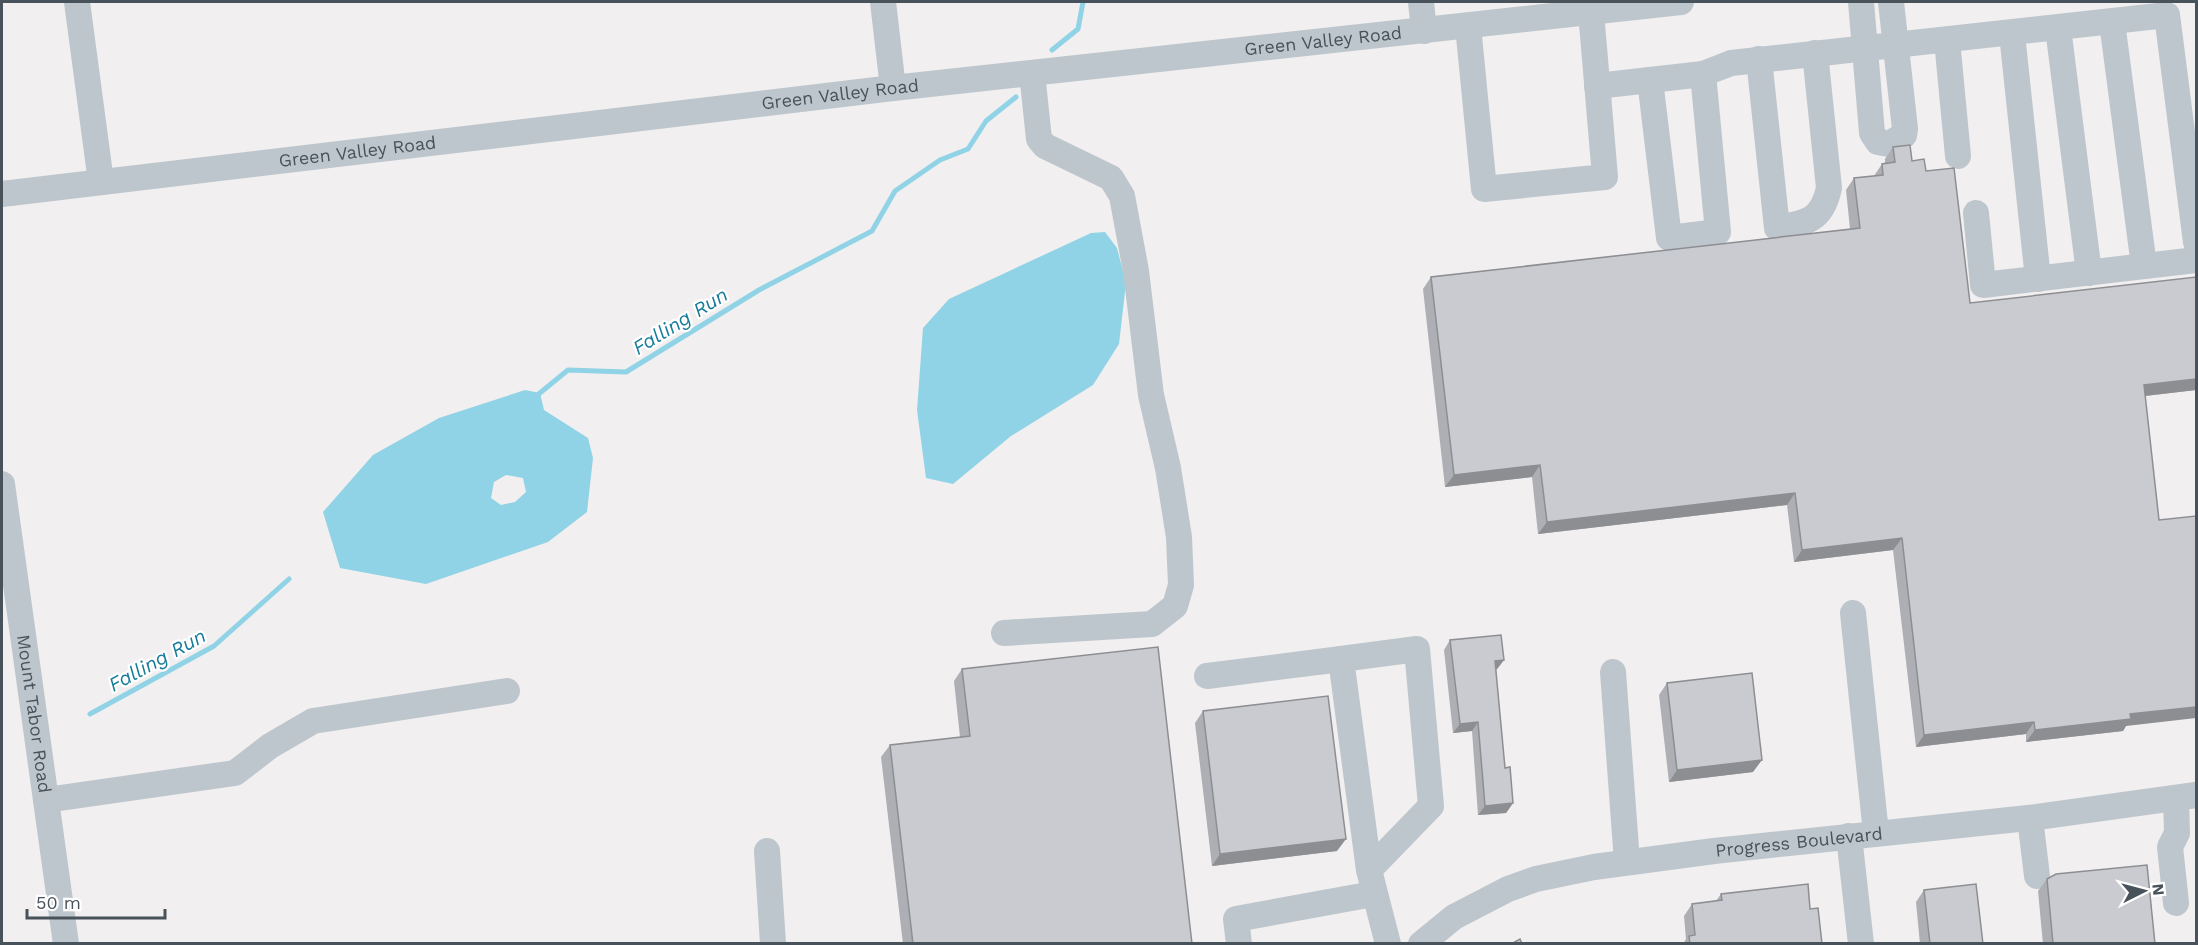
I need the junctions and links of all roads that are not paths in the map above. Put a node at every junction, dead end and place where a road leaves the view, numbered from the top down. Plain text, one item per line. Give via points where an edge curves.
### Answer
1 (77, 2) edge
2 (883, 2) edge
3 (1421, 2) edge
4 (1681, 2) edge
5 (1861, 2) edge
6 (1891, 2) edge
7 (1634, 5) edge
8 (1591, 12) junction
9 (2112, 22) junction
10 (1468, 26) junction
11 (2058, 28) junction
12 (1424, 30) junction
13 (2012, 34) junction
14 (1947, 40) junction
15 (1896, 45) junction
16 (1865, 47) junction
17 (1815, 53) junction
18 (1759, 59) junction
19 (1032, 73) junction
20 (1703, 74) junction
21 (1650, 80) junction
22 (1597, 86) junction
23 (893, 88) junction
24 (1958, 156) dead end
25 (101, 182) junction
26 (2, 194) edge
27 (1976, 213) dead end
28 (2196, 242) edge
29 (2196, 260) edge
30 (2144, 266) junction
31 (2089, 273) junction
32 (2038, 279) junction
33 (2, 484) edge
34 (1853, 613) dead end
35 (1004, 633) dead end
36 (1341, 659) junction
37 (1613, 672) dead end
38 (1207, 676) dead end
39 (507, 691) dead end
40 (2186, 797) edge
41 (46, 800) junction
42 (2031, 818) junction
43 (1876, 833) junction
44 (1849, 836) junction
45 (767, 851) dead end
46 (1628, 862) junction
47 (2037, 876) dead end
48 (1371, 882) junction
49 (2176, 903) dead end
50 (1385, 942) edge
51 (66, 944) edge
52 (773, 944) edge
53 (1239, 944) edge
54 (1421, 944) edge
55 (1862, 944) edge

1 - 25 street
2 - 23 street
3 - 12 street
4 - 7 street, Green Valley Road
5 - 16 street
6 - 15 street
7 - 8 street, Green Valley Road
8 - 10 street, Green Valley Road
8 - 22 street
9 - 11 street
9 - 28 street via 2167,15
9 - 30 street
10 - 12 street, Green Valley Road
10 - 22 street via 1484,189 1605,177
11 - 13 street
11 - 31 street
12 - 19 street, Green Valley Road
13 - 14 street
13 - 32 street
14 - 15 street
14 - 24 street
15 - 16 street
15 - 16 street via 1905,129 1904,135 1890,144 1878,142 1872,133
16 - 17 street
17 - 18 street
17 - 18 street via 1827,198 1806,223 1777,228
18 - 20 street via 1731,63
19 - 23 street, Green Valley Road
19 - 35 street via 1039,139 1045,146 1111,178 1122,196 1136,271 1151,395 1179,537 1181,585 1175,606 1152,624
20 - 21 street
20 - 21 street via 1718,232 1670,238
21 - 22 street
23 - 25 street, Green Valley Road
25 - 26 street, Green Valley Road
27 - 32 street via 1983,285
29 - 30 street
30 - 31 street
31 - 32 street
33 - 41 street, Mount Tabor Road
34 - 43 street
36 - 38 street
36 - 48 street
36 - 48 street via 1417,649 1431,806
37 - 46 street
39 - 41 street via 313,722 270,746 235,773
40 - 42 street, Progress Boulevard
40 - 49 street via 2170,847
41 - 51 street, Mount Tabor Road
42 - 43 street, Progress Boulevard
42 - 47 street
43 - 44 street, Progress Boulevard
44 - 46 street, Progress Boulevard
44 - 55 street
45 - 52 street
46 - 54 street, Progress Boulevard via 1564,872 1508,889 1454,917
48 - 50 street
48 - 53 street via 1236,919

